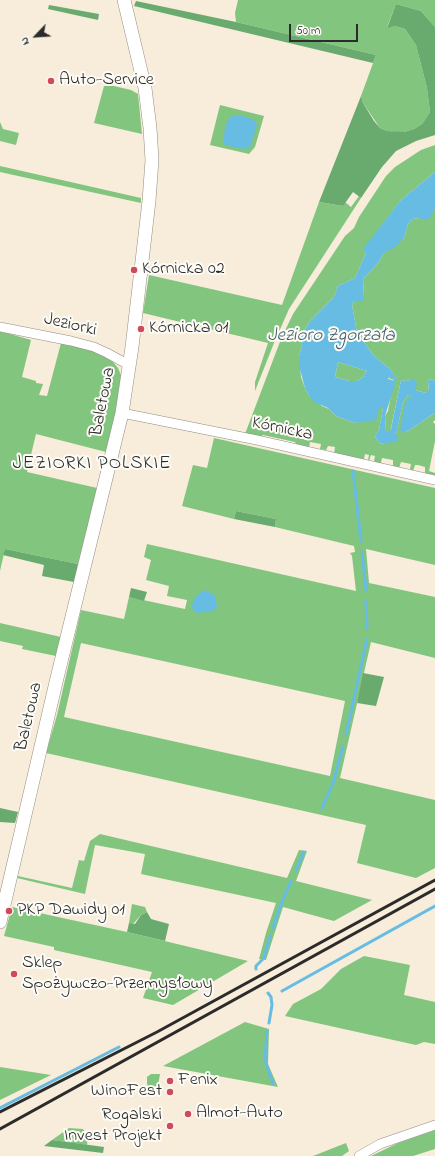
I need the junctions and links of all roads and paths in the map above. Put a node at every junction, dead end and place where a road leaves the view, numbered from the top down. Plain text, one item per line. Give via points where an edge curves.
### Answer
1 (124, 0) edge
2 (0, 327) edge
3 (129, 365) junction
4 (122, 413) junction
5 (435, 480) edge
6 (0, 922) edge
7 (435, 1125) edge
8 (359, 1156) edge

1 - 3 street, Baletowa via 145,88 152,160
2 - 3 street, Jeziorki via 94,347
3 - 4 street, Baletowa
4 - 5 street, Kórnicka
4 - 6 street, Baletowa
7 - 8 street via 380,1144

